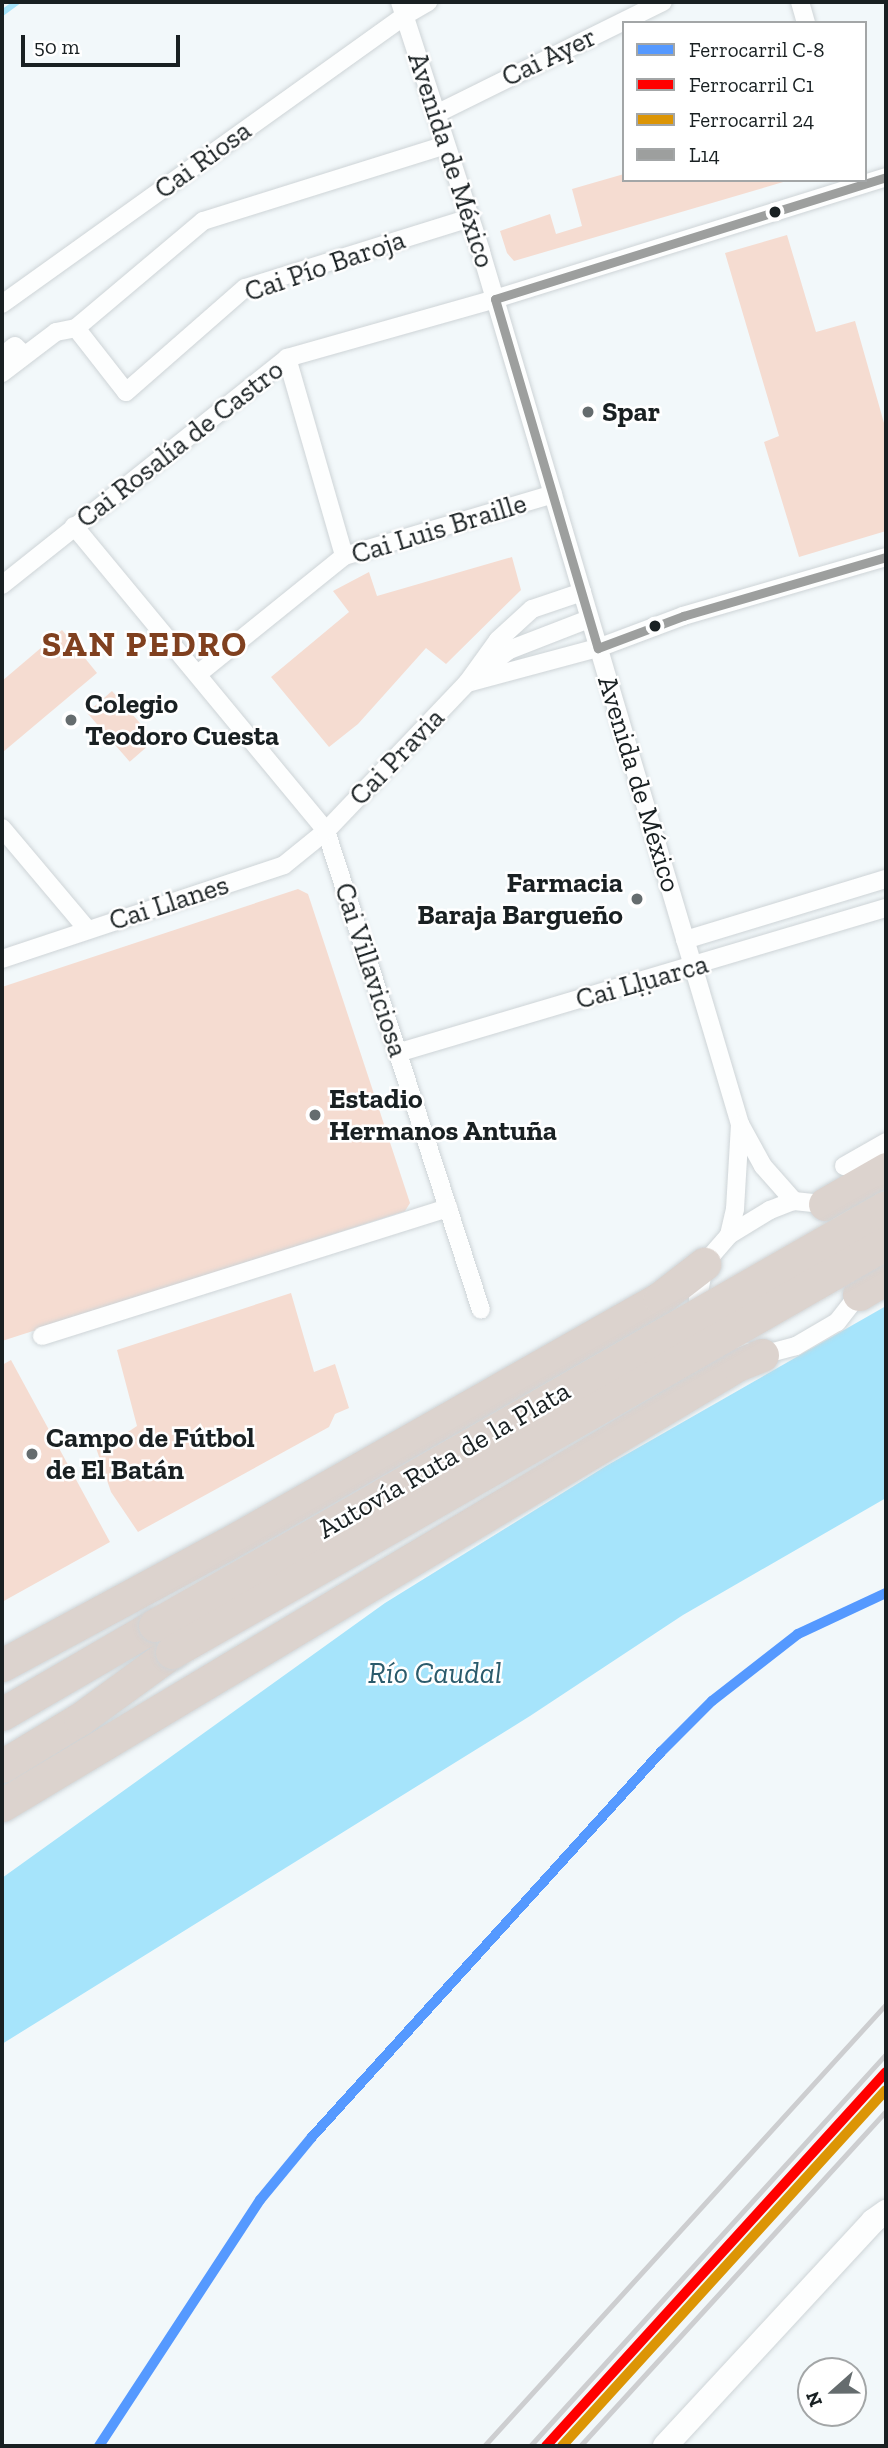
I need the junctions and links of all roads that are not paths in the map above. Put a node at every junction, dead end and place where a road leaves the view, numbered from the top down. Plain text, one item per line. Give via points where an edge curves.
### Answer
1 (428, 2) edge
2 (663, 2) edge
3 (800, 2) edge
4 (402, 9) edge
5 (624, 21) edge
6 (805, 21) edge
7 (622, 22) edge
8 (436, 114) junction
9 (445, 145) junction
10 (886, 177) edge
11 (867, 180) edge
12 (855, 182) edge
13 (470, 218) junction
14 (495, 299) junction
15 (2, 304) edge
16 (76, 328) junction
17 (2, 356) edge
18 (287, 358) junction
19 (2, 363) edge
20 (2, 373) edge
21 (553, 494) junction
22 (74, 526) junction
23 (344, 556) junction
24 (886, 557) edge
25 (2, 585) edge
26 (582, 592) junction
27 (589, 619) junction
28 (598, 648) junction
29 (198, 674) junction
30 (467, 683) junction
31 (2, 828) edge
32 (326, 831) junction
33 (886, 878) edge
34 (886, 908) edge
35 (88, 930) junction
36 (685, 940) junction
37 (2, 959) edge
38 (693, 967) junction
39 (397, 1053) junction
40 (740, 1124) junction
41 (886, 1142) edge
42 (844, 1166) dead end
43 (886, 1169) edge
44 (810, 1203) junction
45 (886, 1207) edge
46 (448, 1208) junction
47 (729, 1236) junction
48 (886, 1243) edge
49 (704, 1264) junction
50 (873, 1286) edge
51 (481, 1310) dead end
52 (42, 1336) dead end
53 (762, 1355) junction
54 (164, 1638) junction
55 (2, 1665) edge
56 (2, 1714) edge
57 (2, 1749) edge
58 (2, 1766) edge
59 (2, 1804) edge
60 (886, 2212) edge
61 (665, 2446) edge

1 - 4 street, Cai Riosa
2 - 5 street, Cai Ayer
3 - 6 street
4 - 8 street, Avenida de México
4 - 15 street, Cai Riosa
7 - 8 street, Cai Ayer
8 - 9 street, Avenida de México
9 - 13 street, Avenida de México
9 - 16 street via 203,221
10 - 11 street, Cai Rosalía de Castro
12 - 14 street, Cai Rosalía de Castro
13 - 14 street, Avenida de México
13 - 16 street, Cai Pío Baroja via 245,288 126,392
14 - 18 street, Cai Rosalía de Castro
14 - 21 street, Avenida de México
16 - 20 street via 56,332
17 - 19 street via 15,346 20,351
18 - 22 street, Cai Rosalía de Castro
18 - 23 street
21 - 23 street, Cai Luis Braille
21 - 26 street, Avenida de México
22 - 25 street, Cai Rosalía de Castro
22 - 29 street
23 - 29 street, Cai Luis Braille
24 - 28 street, Cai Pravia via 683,616
26 - 27 street, Avenida de México
26 - 30 street, Cai Pravia via 532,609 498,640
27 - 28 street, Avenida de México
27 - 30 street, Cai Pravia via 509,649
28 - 30 street, Cai Pravia
28 - 36 street, Avenida de México
29 - 32 street
30 - 32 street, Cai Pravia
31 - 35 street
32 - 35 street, Cai Llanes via 284,865
32 - 39 street, Cai Villaviciosa
33 - 36 street
34 - 38 street, Cai Ḷḷuarca
35 - 37 street, Cai Llanes
36 - 38 street, Avenida de México
38 - 39 street, Cai Ḷḷuarca
38 - 40 street, Avenida de México
39 - 46 street, Cai Villaviciosa
40 - 44 street, Avenida de México via 763,1166
40 - 47 street, Avenida de México via 736,1209
41 - 42 street
43 - 44 highway
44 - 47 street via 770,1210
44 - 50 street via 850,1219 860,1235
45 - 54 highway, Autovía Ruta de la Plata, bridge
46 - 51 street, Cai Villaviciosa
46 - 52 street
47 - 49 street
48 - 54 highway, Autovía Ruta de la Plata, bridge
49 - 53 street via 698,1299 709,1325 727,1346
49 - 55 highway via 660,1298 227,1544
50 - 53 street via 837,1322 796,1346
53 - 59 highway via 737,1365
54 - 56 highway, Autovía Ruta de la Plata
54 - 57 highway, Autovía Ruta de la Plata
54 - 58 highway via 80,1718
60 - 61 street

